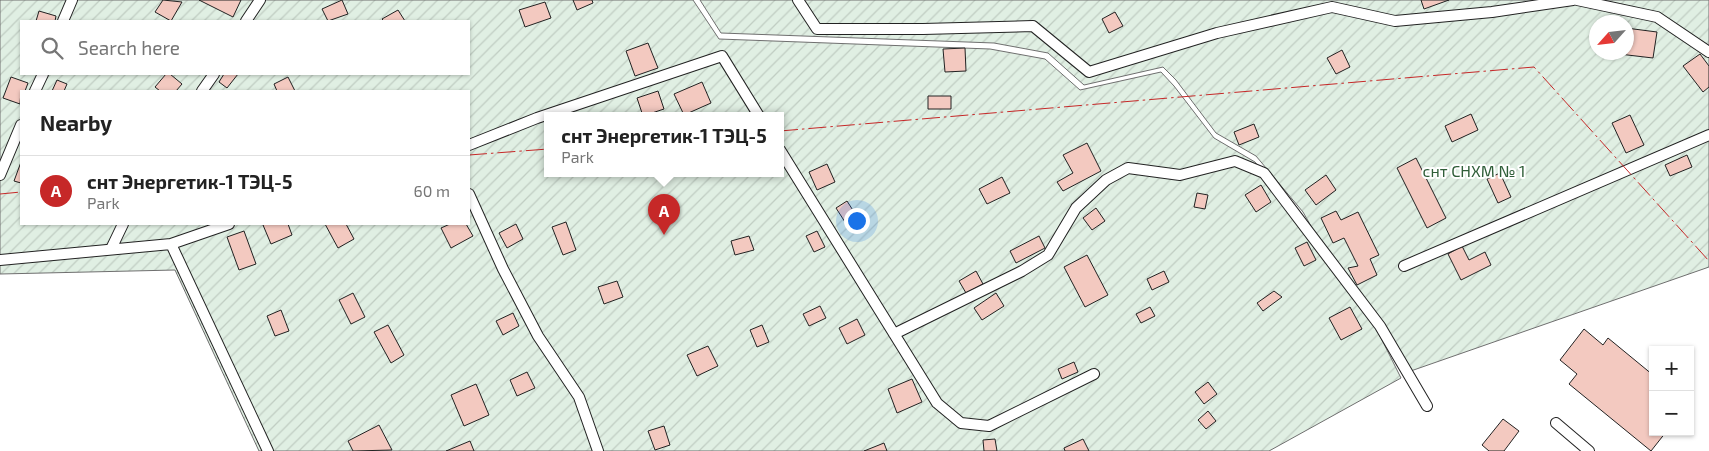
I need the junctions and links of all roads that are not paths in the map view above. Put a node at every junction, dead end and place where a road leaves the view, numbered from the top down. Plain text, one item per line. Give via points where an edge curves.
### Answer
1 (72, 0) edge
2 (260, 0) edge
3 (798, 0) edge
4 (1347, 0) edge
5 (1573, 0) edge
6 (1577, 0) edge
7 (1351, 11) junction
8 (63, 20) edge
9 (247, 20) edge
10 (1709, 52) edge
11 (43, 75) edge
12 (213, 75) edge
13 (35, 90) edge
14 (203, 90) edge
15 (555, 112) edge
16 (757, 112) edge
17 (544, 116) edge
18 (20, 126) edge
19 (1709, 135) edge
20 (470, 145) edge
21 (784, 156) edge
22 (0, 175) edge
23 (470, 196) edge
24 (123, 225) edge
25 (226, 225) edge
26 (171, 244) junction
27 (111, 249) junction
28 (0, 260) edge
29 (1404, 266) dead end
30 (894, 334) junction
31 (1094, 374) dead end
32 (1427, 406) dead end
33 (1556, 424) dead end
34 (268, 451) edge
35 (598, 451) edge
36 (1589, 451) edge

1 - 8 lane
2 - 9 lane
3 - 7 lane via 818,29 1034,26 1089,72 1217,33 1332,7
4 - 7 lane
5 - 7 lane via 1395,21
6 - 10 lane via 1658,17
11 - 13 lane
12 - 14 lane
15 - 16 lane via 722,56
17 - 20 lane
18 - 22 lane
19 - 29 lane
21 - 30 lane
23 - 35 lane via 538,336 579,397
24 - 27 lane
25 - 26 lane
26 - 27 lane
26 - 34 lane
27 - 28 lane
30 - 31 lane via 937,403 961,423 989,426
30 - 32 lane via 1048,255 1076,208 1106,180 1128,168 1180,174 1235,161 1264,173 1380,326
33 - 36 lane

